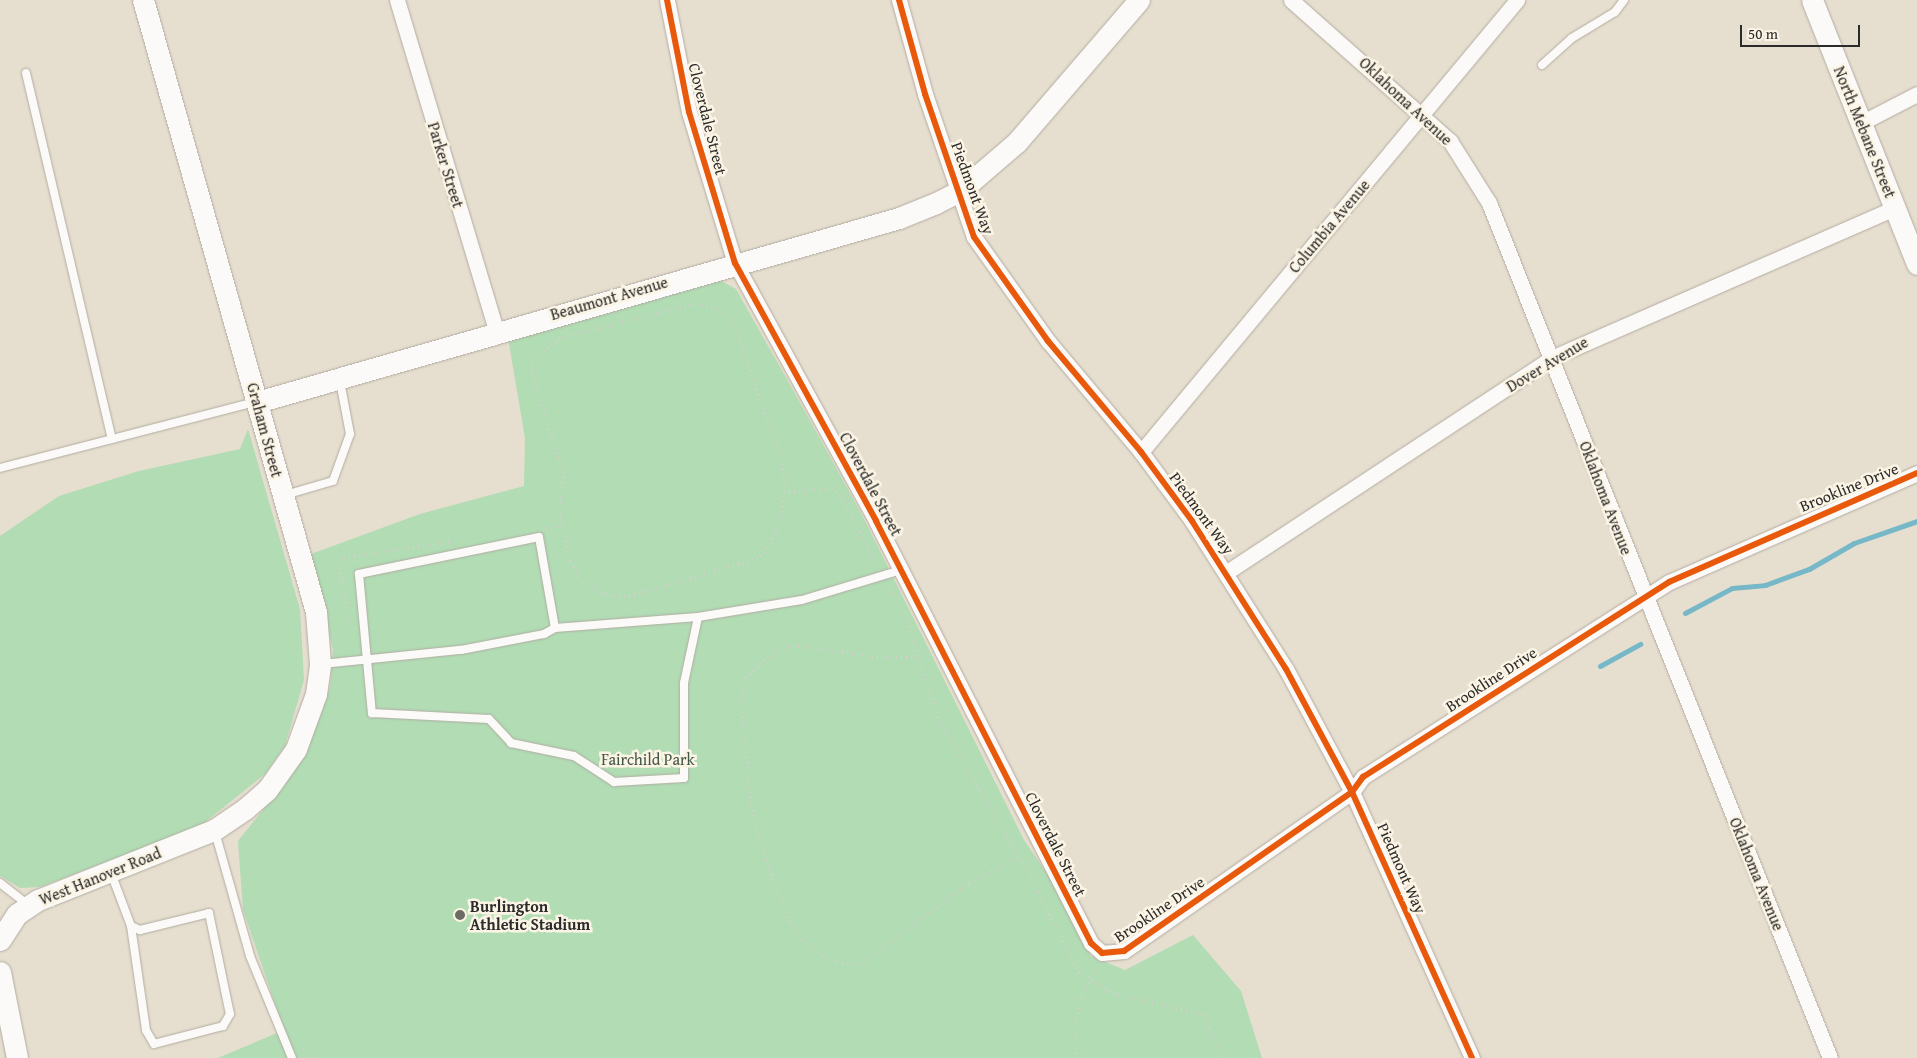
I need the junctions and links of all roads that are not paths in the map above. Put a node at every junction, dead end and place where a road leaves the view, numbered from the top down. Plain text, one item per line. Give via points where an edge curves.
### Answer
1 (143, 0) edge
2 (397, 0) edge
3 (667, 0) edge
4 (899, 0) edge
5 (1139, 0) edge
6 (1292, 0) edge
7 (1517, 0) edge
8 (1624, 0) edge
9 (1812, 0) edge
10 (1542, 65) dead end
11 (26, 73) dead end
12 (1917, 94) edge
13 (1424, 114) junction
14 (1861, 123) junction
15 (960, 190) junction
16 (1894, 208) junction
17 (735, 264) junction
18 (1917, 264) edge
19 (496, 330) junction
20 (1550, 358) junction
21 (340, 376) junction
22 (257, 402) junction
23 (112, 439) junction
24 (1141, 452) junction
25 (0, 468) edge
26 (1917, 474) edge
27 (283, 496) junction
28 (901, 570) junction
29 (1227, 572) junction
30 (1644, 597) junction
31 (698, 617) junction
32 (555, 628) junction
33 (367, 661) junction
34 (320, 664) junction
35 (1352, 792) junction
36 (214, 830) junction
37 (111, 872) junction
38 (0, 883) edge
39 (29, 905) junction
40 (131, 926) junction
41 (1, 932) edge
42 (1109, 954) joint
43 (0, 972) edge
44 (17, 1058) edge
45 (292, 1058) edge
46 (1472, 1058) edge
47 (1830, 1058) edge

1 - 22 street, Graham Street
2 - 19 street, Parker Street
3 - 17 street, Cloverdale Street via 689,112
4 - 15 street, Piedmont Way via 925,94
5 - 15 street, Beaumont Avenue via 1058,99
6 - 13 street, Oklahoma Avenue
7 - 13 street, Columbia Avenue
8 - 10 lane via 1615,12 1572,38
9 - 14 street, North Mebane Street
11 - 23 lane
12 - 14 street
13 - 20 street, Oklahoma Avenue via 1458,151 1489,204
13 - 24 street, Columbia Avenue
14 - 16 street, North Mebane Street
15 - 17 street, Beaumont Avenue via 899,218
15 - 24 street, Piedmont Way via 983,253 1048,342
16 - 18 street, North Mebane Street
16 - 20 street, Dover Avenue
17 - 19 street, Beaumont Avenue
17 - 28 street, Cloverdale Street
19 - 21 street, Beaumont Avenue
20 - 29 street, Dover Avenue
20 - 30 street, Oklahoma Avenue
21 - 22 street, Beaumont Avenue
21 - 27 lane via 350,434 333,481
22 - 23 lane
22 - 27 street, Graham Street
23 - 25 lane
24 - 29 street, Piedmont Way
26 - 30 street, Brookline Drive via 1699,566
27 - 34 street, Graham Street via 316,612
28 - 31 lane via 884,578 802,600
28 - 42 street, Cloverdale Street via 1091,944
29 - 35 street, Piedmont Way
30 - 35 street, Brookline Drive via 1362,777
30 - 47 street, Oklahoma Avenue
31 - 32 lane
31 - 33 lane via 684,683 684,778 614,782 574,756 511,743 489,719 372,713
32 - 33 lane via 544,634 470,648
32 - 33 lane via 539,537 359,574
33 - 34 lane
34 - 36 street, Graham Street via 310,720 296,749 267,790
35 - 42 street, Brookline Drive via 1124,951
35 - 46 street, Piedmont Way
36 - 37 street, West Hanover Road
36 - 45 lane via 250,956
37 - 39 street, West Hanover Road
37 - 40 lane
38 - 39 lane
39 - 41 street, West Hanover Road
40 - 40 lane via 140,930 209,913 230,1014 222,1026 154,1044 146,1030
43 - 44 street

